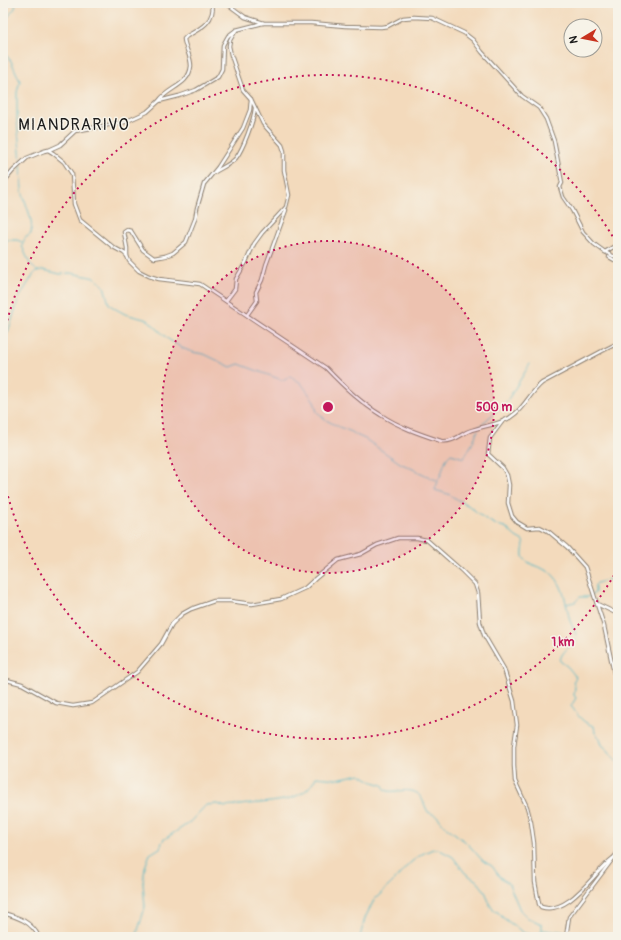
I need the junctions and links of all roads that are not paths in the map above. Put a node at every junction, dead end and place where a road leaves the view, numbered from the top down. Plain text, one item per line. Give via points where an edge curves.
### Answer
1 (212, 3) edge
2 (226, 3) edge
3 (264, 23) junction
4 (236, 30) junction
5 (251, 99) junction
6 (159, 101) junction
7 (255, 106) junction
8 (48, 150) junction
9 (211, 175) junction
10 (3, 184) edge
11 (286, 207) junction
12 (618, 244) edge
13 (605, 252) junction
14 (127, 256) junction
15 (618, 256) edge
16 (609, 257) dead end
17 (618, 262) edge
18 (226, 301) junction
19 (247, 315) junction
20 (618, 343) edge
21 (502, 422) junction
22 (597, 604) junction
23 (618, 614) edge
24 (3, 679) edge
25 (618, 692) edge
26 (618, 852) edge
27 (612, 858) junction
28 (3, 914) edge
29 (566, 936) edge
30 (39, 937) edge

1 - 6 street via 212,14 208,22 184,38 191,65 190,73
2 - 3 street via 245,17
3 - 4 street
3 - 13 street via 381,27 403,18 414,17 432,18 464,33 546,119 554,141 563,198 583,232
4 - 5 street via 229,46 243,90
4 - 6 street via 228,36 223,45 222,69 218,77 196,90
5 - 7 street
5 - 9 street via 251,108 243,128
6 - 8 street via 147,112 124,122 75,131 60,145
7 - 9 street via 252,125 236,158
7 - 11 street via 263,124 282,145 284,151 284,170 289,195
8 - 10 street via 21,162
8 - 14 street via 61,158 72,174 74,204 80,220
9 - 14 street via 204,184 186,242 166,256 154,258 143,250 131,230 127,230 124,232
11 - 18 street via 254,244
11 - 19 street via 256,292 257,301
12 - 13 street
13 - 15 street
14 - 18 street via 129,262 149,276 200,284
16 - 17 street
18 - 19 street
19 - 21 street via 326,368 339,382 380,415 404,427 445,442 468,431
20 - 21 street via 542,383 525,405
21 - 22 street via 490,438 488,454 507,475 508,503 512,516 527,528 540,527 548,531 566,547 585,567
22 - 23 street
22 - 25 street
24 - 27 street via 22,684 56,703 73,706 92,703 137,672 161,644 172,624 191,609 214,601 252,604 281,599 305,588 338,560 361,554 398,538 427,540 475,584 484,635 504,669 514,701 518,726 514,746 515,780 531,822 539,904 551,909 571,899
26 - 27 street
27 - 29 street via 569,917
28 - 30 street via 16,916 30,924

